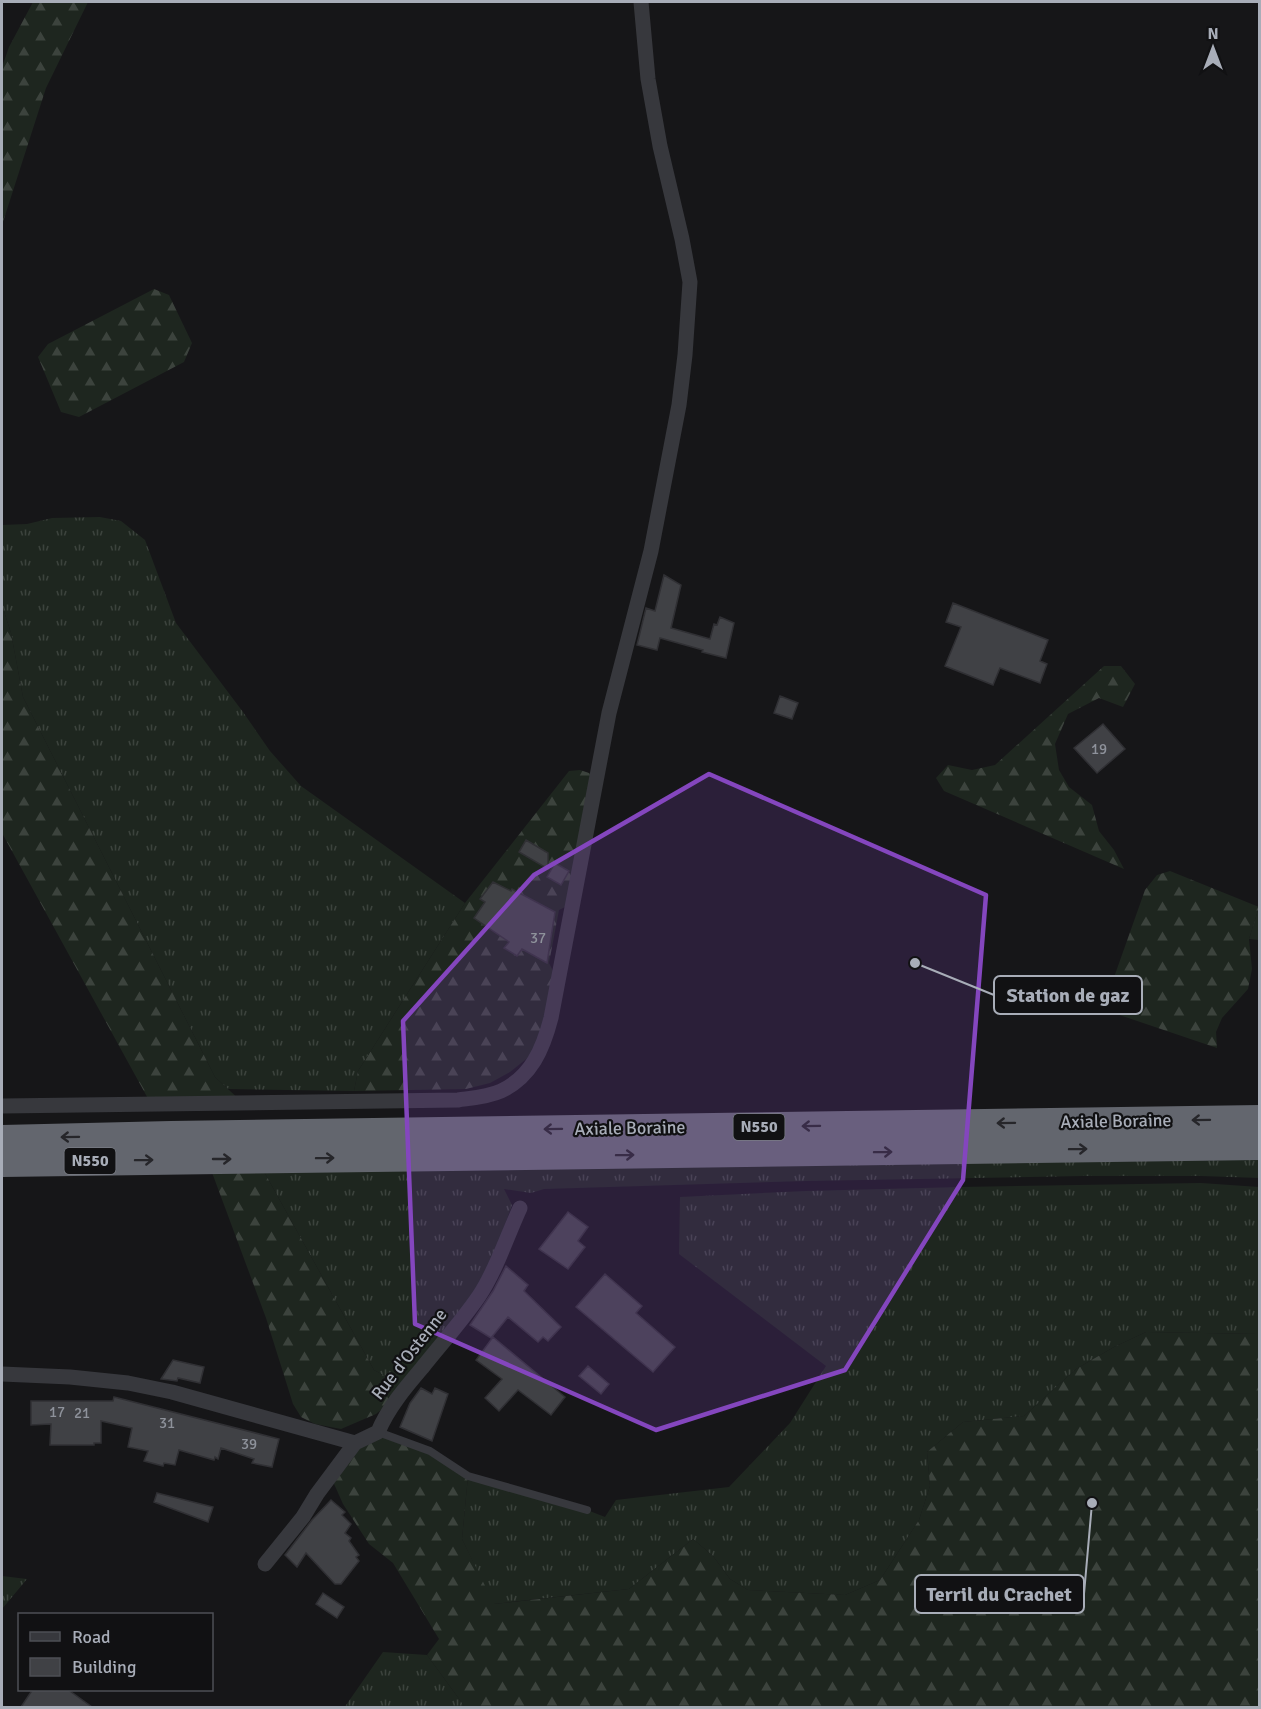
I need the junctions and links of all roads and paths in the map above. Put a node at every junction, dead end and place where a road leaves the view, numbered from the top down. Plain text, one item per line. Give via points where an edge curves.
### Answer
1 (641, 2) edge
2 (2, 1106) edge
3 (1260, 1119) edge
4 (2, 1139) edge
5 (262, 1146) junction
6 (1260, 1146) edge
7 (174, 1147) junction
8 (2, 1163) edge
9 (520, 1208) dead end
10 (2, 1374) edge
11 (378, 1432) junction
12 (355, 1443) junction
13 (587, 1510) dead end
14 (265, 1564) dead end

1 - 2 street via 648,79 690,282 685,355 651,551 609,714 551,1018 534,1061 519,1080 500,1092 458,1100
3 -> 5 highway, Axiale Boraine / N550
7 -> 4 highway, Axiale Boraine / N550
5 -> 6 highway, Axiale Boraine / N550
5 - 7 highway, Axiale Boraine / N550
8 -> 7 highway, Axiale Boraine / N550
9 - 11 street, Rue d'Ostenne via 481,1294 406,1387
10 - 12 street via 128,1383
11 - 12 street
11 - 13 lane via 430,1451 468,1476
12 - 14 street

